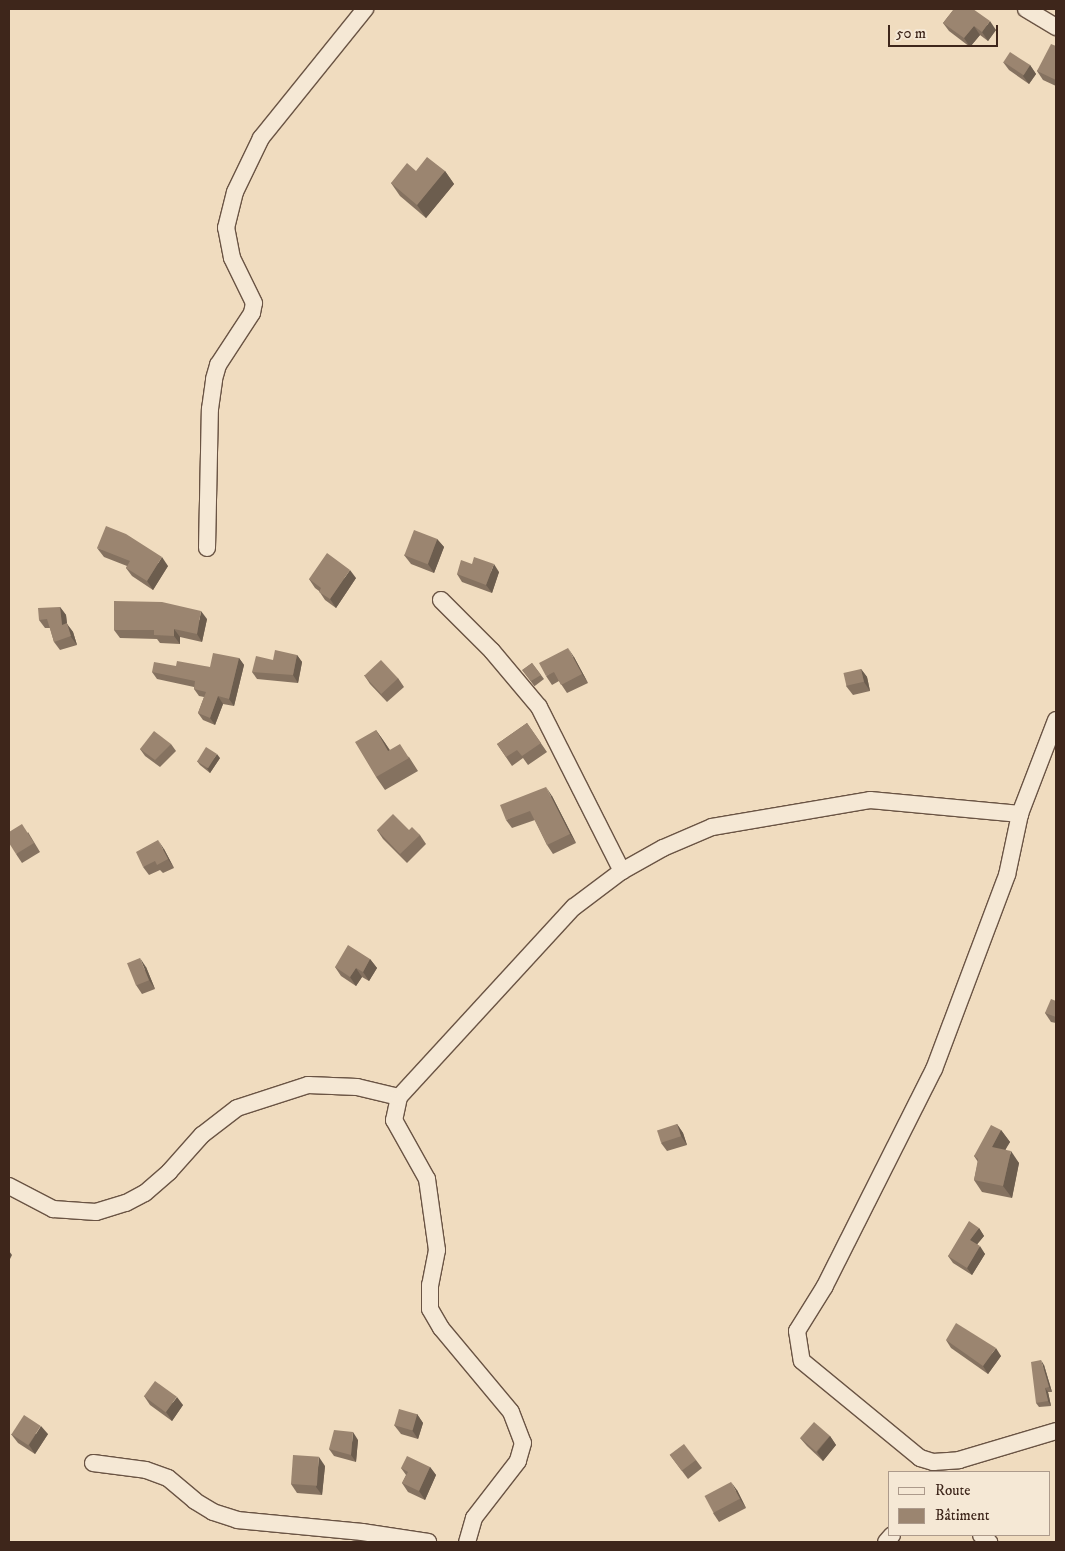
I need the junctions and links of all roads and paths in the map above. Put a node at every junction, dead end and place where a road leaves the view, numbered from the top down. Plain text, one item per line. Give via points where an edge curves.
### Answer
1 (365, 9) edge
2 (1026, 9) edge
3 (1056, 28) edge
4 (207, 548) dead end
5 (441, 600) dead end
6 (1056, 720) edge
7 (1020, 814) junction
8 (622, 871) junction
9 (399, 1097) junction
10 (9, 1186) edge
11 (1056, 1431) edge
12 (93, 1463) dead end
13 (934, 1467) edge
14 (428, 1542) edge
15 (467, 1542) edge

1 - 4 street via 261,138 235,192 226,228 232,258 254,303 252,313 218,365 214,379 210,409
2 - 3 street
5 - 8 street via 492,651 539,707
6 - 7 street
7 - 8 street via 909,802 860,802 712,826
7 - 13 street via 1007,875 934,1069 839,1260 798,1331 802,1361 909,1451
8 - 9 street via 574,907 534,947
9 - 10 street via 357,1087 308,1085 237,1108 202,1135 169,1172 144,1193 126,1203 96,1212 53,1209
9 - 15 street via 394,1120 427,1178 437,1250 430,1285 430,1309 440,1328 511,1412 522,1444 518,1461 474,1518
11 - 13 street
12 - 14 street via 146,1470 168,1478 195,1502 237,1520

